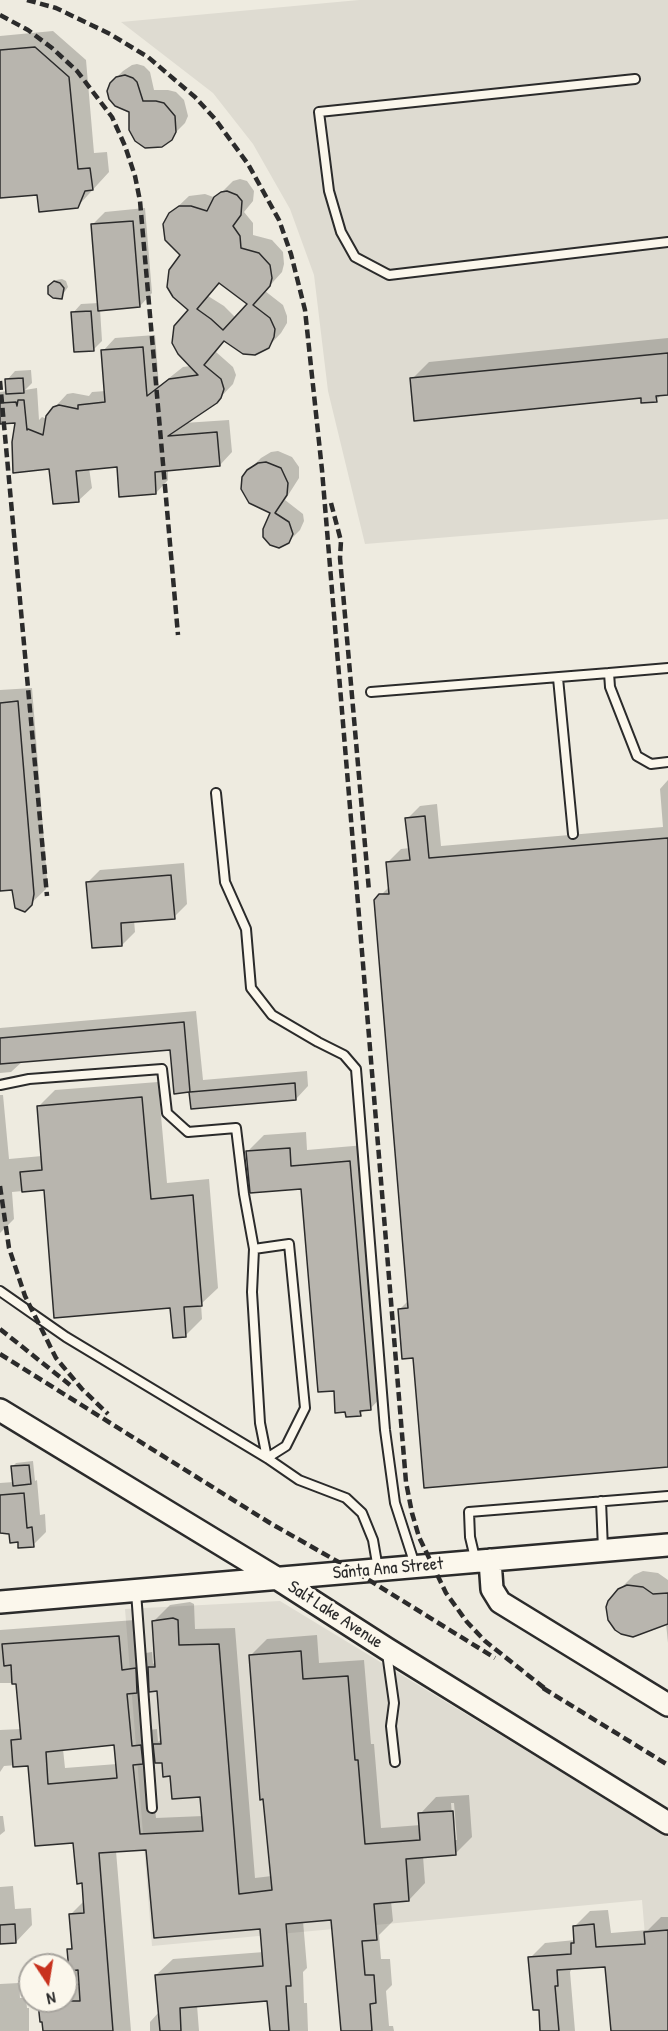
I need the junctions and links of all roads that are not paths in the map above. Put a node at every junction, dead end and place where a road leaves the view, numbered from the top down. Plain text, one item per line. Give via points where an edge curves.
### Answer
1 (635, 79) dead end
2 (668, 242) edge
3 (668, 668) edge
4 (609, 673) junction
5 (558, 678) junction
6 (371, 692) dead end
7 (668, 762) edge
8 (216, 793) dead end
9 (573, 834) dead end
10 (0, 1085) edge
11 (254, 1249) junction
12 (0, 1291) edge
13 (0, 1410) edge
14 (267, 1458) junction
15 (668, 1496) edge
16 (601, 1501) junction
17 (668, 1545) edge
18 (603, 1551) junction
19 (483, 1561) junction
20 (416, 1566) junction
21 (378, 1570) junction
22 (278, 1579) junction
23 (135, 1591) junction
24 (0, 1602) edge
25 (387, 1649) junction
26 (668, 1705) edge
27 (395, 1762) dead end
28 (152, 1808) dead end
29 (668, 1823) edge

1 - 2 lane via 319,112 328,191 341,232 355,257 389,275
3 - 4 lane
4 - 5 lane
4 - 7 lane via 610,687 637,756 651,764
5 - 6 lane
5 - 9 lane
8 - 20 lane via 225,882 246,929 251,988 272,1015 344,1055 356,1069 385,1430 395,1503
10 - 11 lane via 29,1079 162,1069 167,1113 188,1132 236,1128
11 - 14 lane via 252,1292 258,1399
11 - 14 lane via 289,1244 305,1408 286,1446
12 - 14 lane via 66,1337
13 - 22 street, Salt Lake Avenue
14 - 21 lane via 299,1480 346,1498 362,1514 373,1540
15 - 16 lane
16 - 18 lane
16 - 19 lane via 468,1512 470,1537
17 - 18 street, Santa Ana Street
18 - 19 street, Santa Ana Street
19 - 20 street, Santa Ana Street
19 - 26 street via 500,1602
20 - 21 street, Santa Ana Street
21 - 22 street, Santa Ana Street
22 - 23 street, Santa Ana Street
22 - 25 street, Salt Lake Avenue
23 - 24 street, Santa Ana Street
23 - 28 lane
25 - 27 lane via 394,1703 391,1726
25 - 29 street, Salt Lake Avenue

